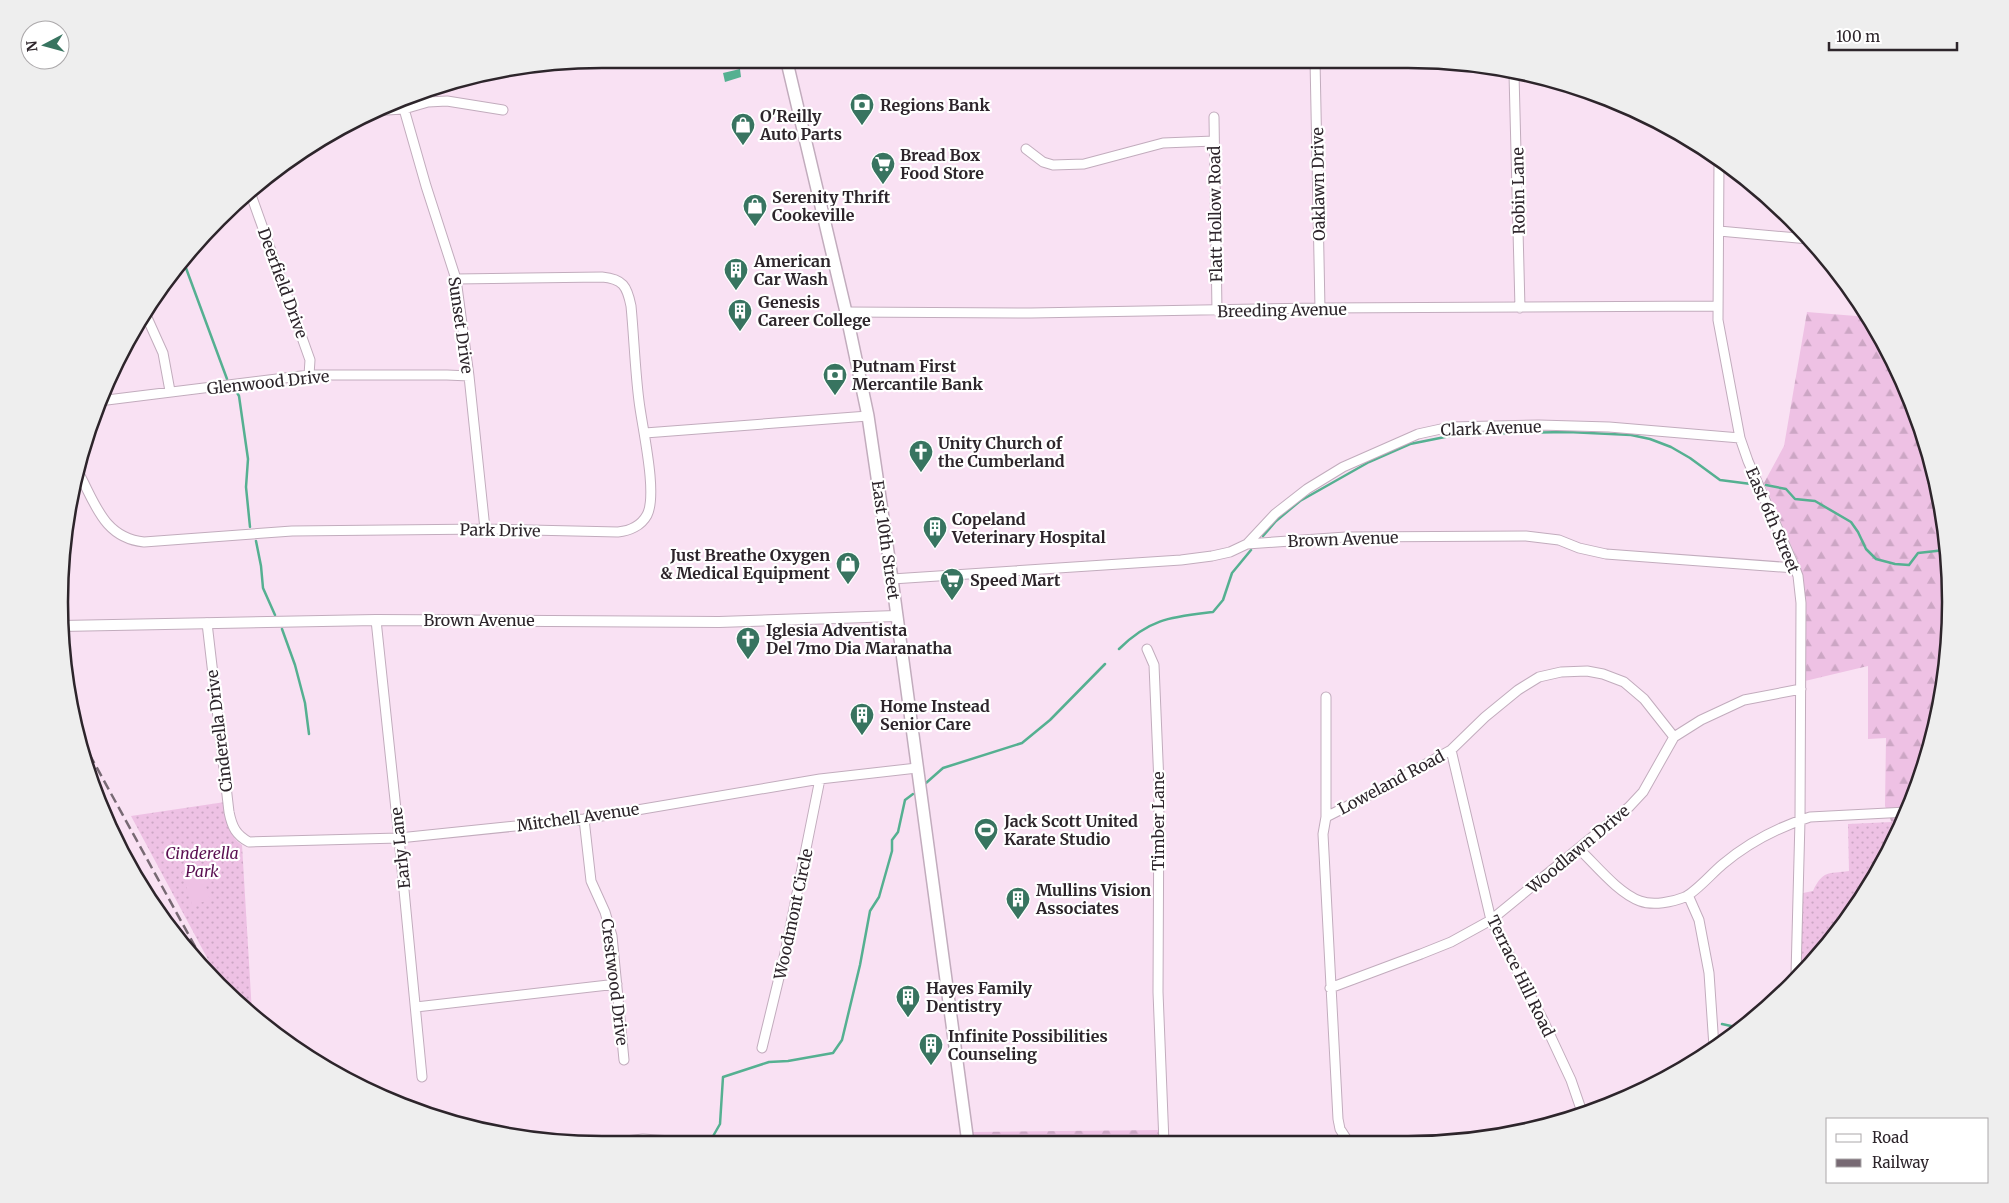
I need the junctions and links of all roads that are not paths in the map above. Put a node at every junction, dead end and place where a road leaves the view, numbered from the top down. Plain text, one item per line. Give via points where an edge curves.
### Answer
1 (788, 67) edge
2 (1315, 67) edge
3 (1514, 78) edge
4 (404, 105) edge
5 (404, 109) junction
6 (394, 110) edge
7 (503, 110) dead end
8 (1214, 117) dead end
9 (1214, 141) junction
10 (1026, 149) dead end
11 (1719, 168) edge
12 (252, 198) edge
13 (1719, 232) junction
14 (1799, 238) edge
15 (456, 279) junction
16 (1717, 306) junction
17 (1320, 308) junction
18 (1520, 308) junction
19 (1216, 311) junction
20 (846, 312) junction
21 (148, 319) edge
22 (309, 375) junction
23 (469, 376) junction
24 (170, 391) junction
25 (107, 399) edge
26 (868, 416) junction
27 (645, 433) junction
28 (1740, 438) junction
29 (82, 479) edge
30 (485, 529) junction
31 (1246, 544) junction
32 (1795, 568) junction
33 (892, 579) junction
34 (896, 616) junction
35 (376, 620) junction
36 (207, 623) junction
37 (69, 626) edge
38 (1147, 649) dead end
39 (1801, 689) junction
40 (1326, 697) dead end
41 (1674, 737) junction
42 (1450, 750) junction
43 (916, 768) junction
44 (820, 779) junction
45 (1898, 812) edge
46 (1326, 817) junction
47 (584, 819) junction
48 (1800, 820) junction
49 (239, 837) joint
50 (399, 838) junction
51 (1579, 849) junction
52 (1688, 895) junction
53 (1490, 920) junction
54 (1796, 967) edge
55 (617, 984) junction
56 (1330, 988) junction
57 (416, 1007) junction
58 (1715, 1038) edge
59 (762, 1048) dead end
60 (624, 1060) dead end
61 (422, 1077) dead end
62 (1580, 1107) edge
63 (967, 1136) edge
64 (1164, 1136) edge
65 (1344, 1136) edge

1 - 20 main road, East 10th Street
2 - 17 street, Oaklawn Drive
3 - 18 street, Robin Lane
4 - 5 street, Sunset Drive
5 - 6 street
5 - 7 street via 447,101
5 - 15 street, Sunset Drive
8 - 9 street, Flatt Hollow Road
9 - 10 street via 1163,143 1084,164 1053,165 1043,162
9 - 19 street, Flatt Hollow Road
11 - 13 street, East 6th Street
12 - 22 street, Deerfield Drive via 310,360
13 - 14 street
13 - 16 street, East 6th Street
15 - 23 street, Sunset Drive
15 - 27 street via 602,277 623,283 631,306
16 - 18 street, Breeding Avenue
16 - 28 street, East 6th Street
17 - 18 street, Breeding Avenue
17 - 19 street, Breeding Avenue
19 - 20 street, Breeding Avenue
20 - 26 main road, East 10th Street
21 - 24 street via 163,353
22 - 23 street, Glenwood Drive
22 - 24 street, Glenwood Drive
23 - 30 street, Sunset Drive
24 - 25 street, Glenwood Drive
26 - 27 street
26 - 33 main road, East 10th Street
27 - 30 street, Park Drive via 651,498 646,516 629,531
28 - 31 street, Clark Avenue via 1609,427 1450,427 1418,434 1343,467 1275,514
28 - 32 street, East 6th Street
29 - 30 street, Park Drive via 107,525 130,540 144,542 292,531
31 - 32 street, Brown Avenue via 1346,537 1526,536 1559,540 1606,554
31 - 33 street, Brown Avenue via 1230,552 1181,560
32 - 39 street, East 6th Street via 1801,602
33 - 34 main road, East 10th Street
34 - 35 street, Brown Avenue via 719,622
34 - 43 main road, East 10th Street
35 - 36 street, Brown Avenue
35 - 50 street, Early Lane
36 - 37 street, Brown Avenue
36 - 49 street, Cinderella Drive via 229,812
38 - 64 street, Timber Lane via 1154,665 1158,784 1158,992
39 - 41 street, Woodlawn Drive via 1744,700
39 - 48 street, East 6th Street
40 - 46 street
41 - 42 street, Loweland Road via 1644,699 1624,682 1587,671 1561,672 1539,677 1518,690
41 - 51 street, Woodlawn Drive via 1643,792
42 - 46 street, Loweland Road
42 - 53 street, Terrace Hill Road
43 - 44 street, Mitchell Avenue
43 - 63 main road, East 10th Street
44 - 47 street, Mitchell Avenue
44 - 59 street, Woodmont Circle
45 - 48 street
46 - 56 street, Loweland Road via 1323,834
47 - 50 street, Mitchell Avenue
47 - 55 street, Crestwood Drive via 591,881 612,936
48 - 52 street via 1732,856
48 - 54 street, East 6th Street
49 - 50 street, Mitchell Avenue via 249,842
50 - 57 street, Early Lane
51 - 52 street via 1621,889 1640,901 1664,902
51 - 53 street, Woodlawn Drive
52 - 58 street via 1699,920 1709,973
53 - 56 street, Woodlawn Drive via 1451,942
53 - 62 street, Terrace Hill Road via 1543,1020
55 - 57 street
55 - 60 street, Crestwood Drive
56 - 65 street, Loweland Road via 1338,1119
57 - 61 street, Early Lane

